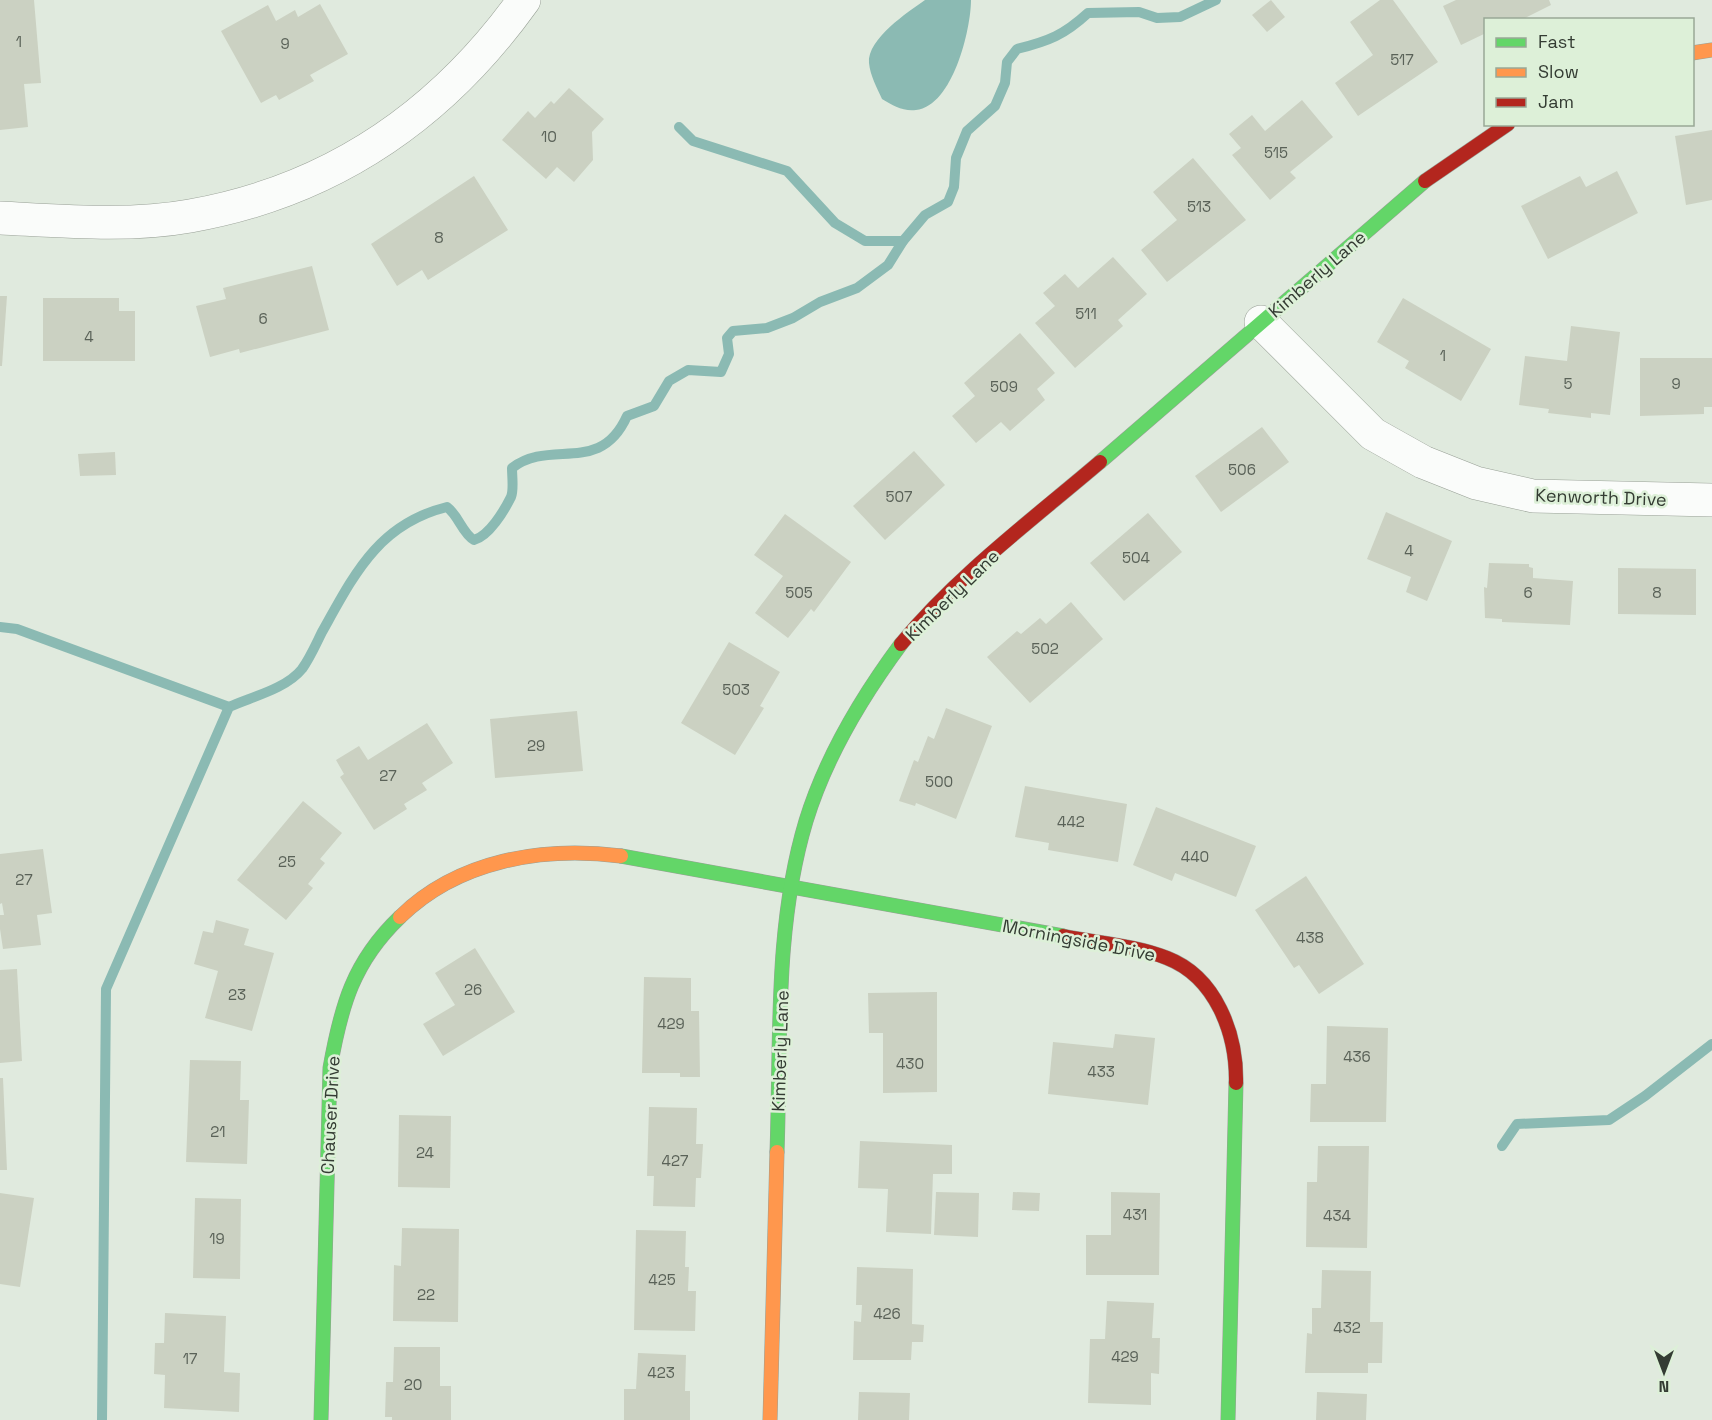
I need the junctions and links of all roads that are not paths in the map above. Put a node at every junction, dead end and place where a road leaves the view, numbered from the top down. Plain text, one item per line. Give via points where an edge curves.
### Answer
1 (524, 0) edge
2 (1712, 50) edge
3 (1694, 53) edge
4 (1505, 126) edge
5 (0, 218) edge
6 (1261, 322) junction
7 (1712, 500) edge
8 (792, 888) junction
9 (321, 1420) edge
10 (770, 1420) edge
11 (1228, 1420) edge

1 - 5 street via 453,85 394,134 332,171 263,198 189,217 120,222
2 - 3 street
4 - 6 street, Kimberly Lane via 1434,173
6 - 7 street, Kenworth Drive via 1373,434 1423,462 1476,483 1533,496
6 - 8 street, Kimberly Lane via 921,621 853,714 807,822
8 - 9 street, Chauser Drive via 610,856 562,852 521,855 459,874 425,894 397,918 368,953 349,988 338,1021 330,1068
8 - 10 street, Kimberly Lane via 783,975
8 - 11 street, Morningside Drive via 1091,941 1168,959 1196,976 1214,995 1227,1023 1236,1061

